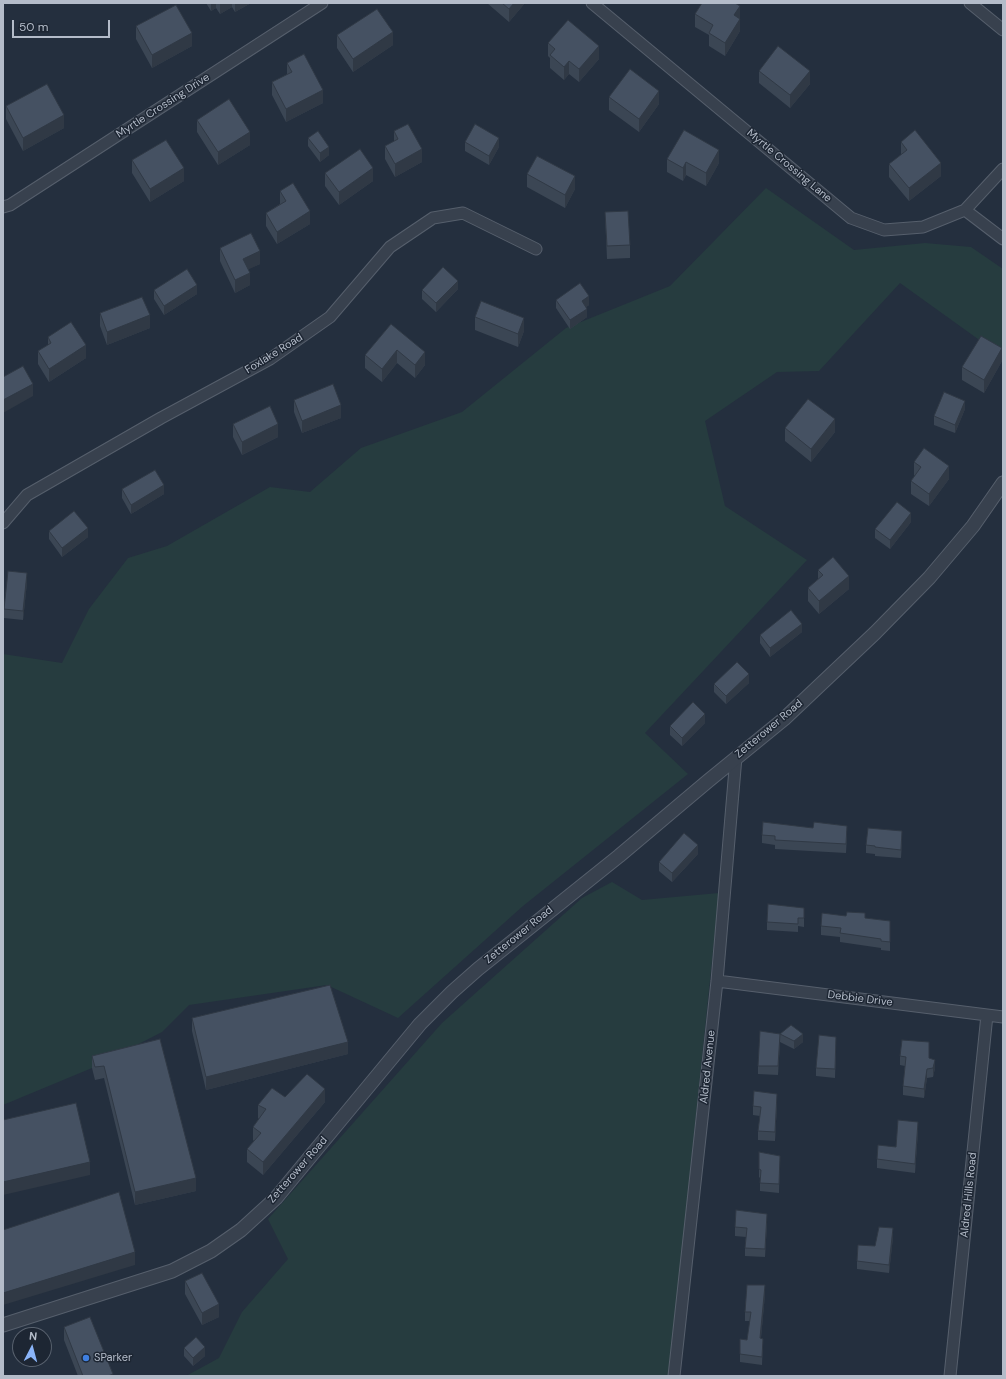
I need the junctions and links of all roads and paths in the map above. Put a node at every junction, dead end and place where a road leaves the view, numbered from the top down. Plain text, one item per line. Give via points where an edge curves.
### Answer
1 (322, 3) edge
2 (592, 3) edge
3 (970, 3) edge
4 (1003, 30) edge
5 (1003, 169) edge
6 (3, 207) edge
7 (965, 210) junction
8 (1003, 239) edge
9 (536, 249) dead end
10 (1003, 483) edge
11 (3, 523) edge
12 (736, 757) junction
13 (717, 981) junction
14 (986, 1014) junction
15 (1003, 1017) edge
16 (3, 1325) edge
17 (674, 1376) edge
18 (950, 1376) edge

1 - 6 street, Myrtle Crossing Drive via 10,205
2 - 7 street, Myrtle Crossing Lane via 851,218 884,230 922,227
3 - 4 street
5 - 7 street, Myrtle Crossing Lane
7 - 8 street
9 - 11 street, Foxlake Road via 463,213 433,218 390,247 330,317 270,359 27,495
10 - 12 street, Zetterower Road via 973,526 929,578 790,714
12 - 13 street, Aldred Avenue
12 - 16 street, Zetterower Road via 452,992 420,1024 276,1198 241,1230 211,1251 172,1271
13 - 14 street, Debbie Drive
13 - 17 street, Aldred Avenue
14 - 15 street, Debbie Drive
14 - 18 street, Aldred Hills Road

